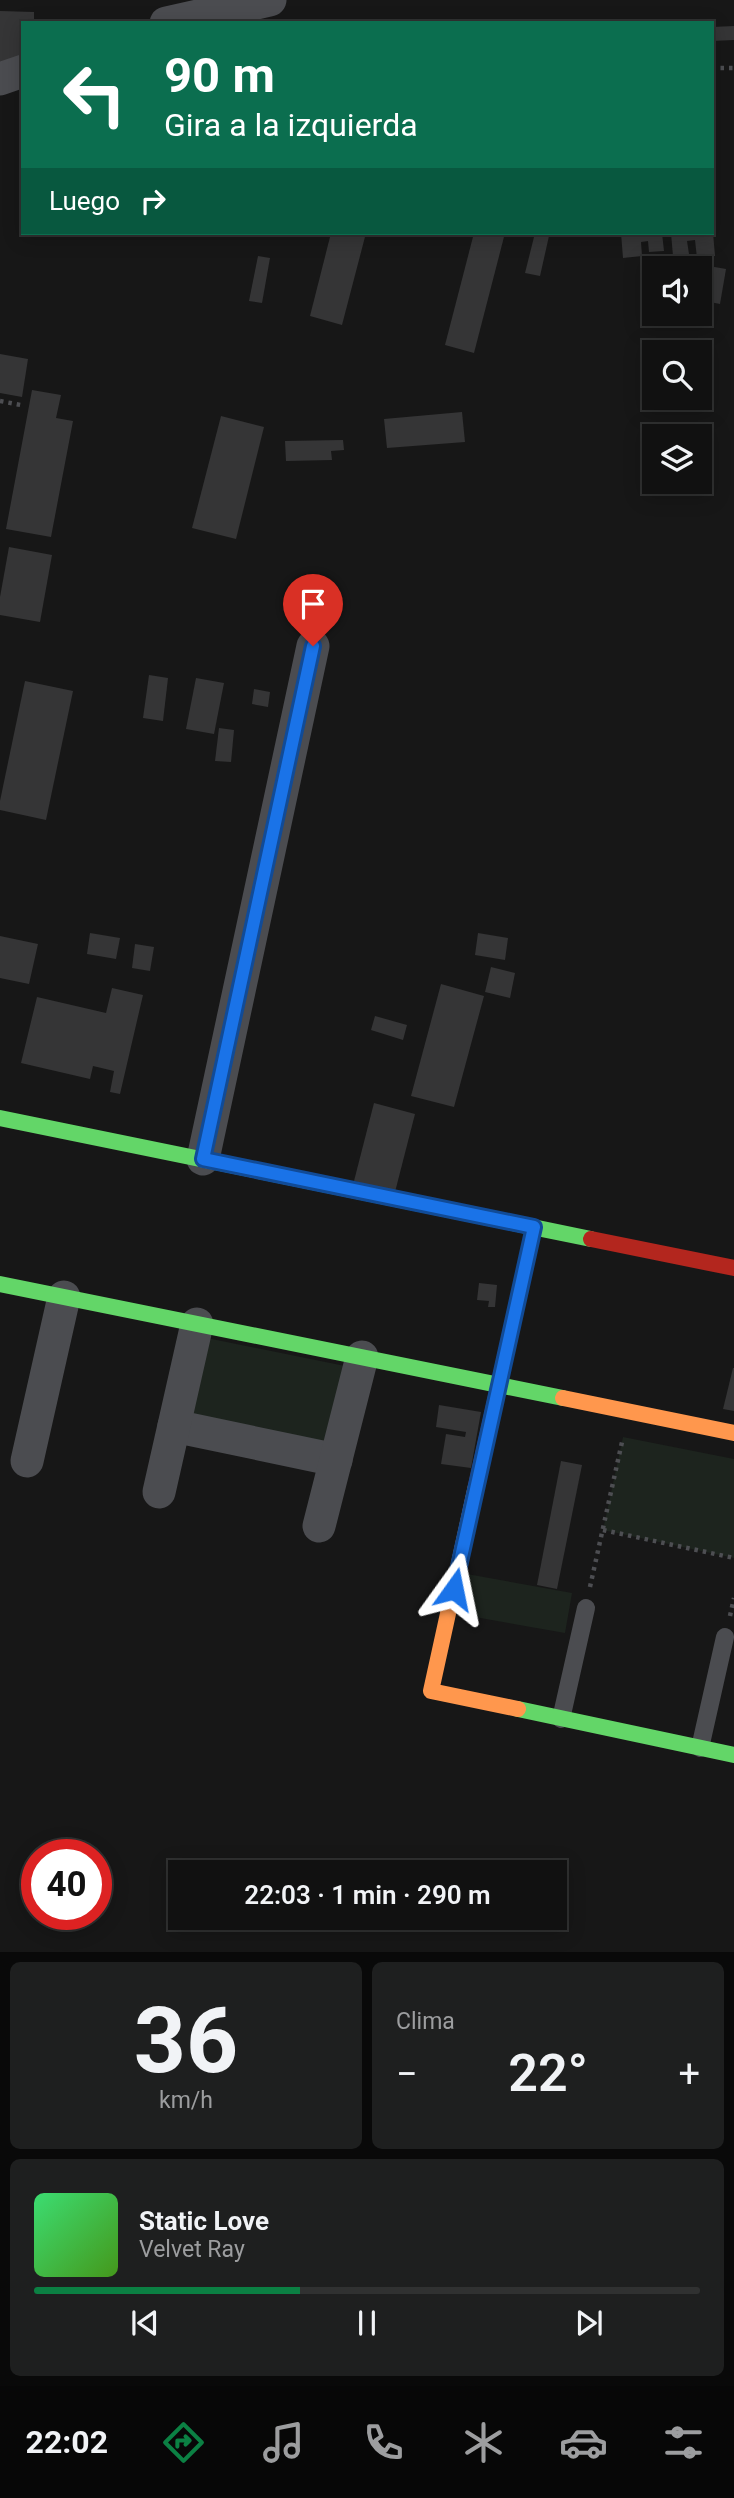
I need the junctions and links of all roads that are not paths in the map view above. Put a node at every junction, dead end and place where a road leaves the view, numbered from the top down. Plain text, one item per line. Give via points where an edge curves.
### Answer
1 (165, 0) edge
2 (270, 0) edge
3 (165, 21) edge
4 (174, 21) edge
5 (21, 72) edge
6 (0, 79) edge
7 (313, 646) dead end
8 (0, 1118) edge
9 (203, 1159) junction
10 (534, 1227) junction
11 (734, 1268) edge
12 (0, 1284) edge
13 (64, 1297) junction
14 (197, 1324) junction
15 (362, 1357) junction
16 (499, 1385) junction
17 (174, 1426) junction
18 (734, 1433) edge
19 (336, 1460) junction
20 (27, 1461) dead end
21 (159, 1492) dead end
22 (319, 1526) dead end
23 (586, 1608) road end
24 (725, 1637) dead end
25 (561, 1718) junction
26 (700, 1748) junction
27 (734, 1755) edge

1 - 3 street
2 - 4 street
5 - 6 street
7 - 9 street
8 - 9 street
9 - 10 street
10 - 11 street
10 - 16 street
12 - 13 street
13 - 14 street
13 - 20 street
14 - 15 street
14 - 17 street
15 - 16 street
15 - 19 street
16 - 18 street
16 - 25 street via 431,1691
17 - 19 street
17 - 21 street
19 - 22 street
23 - 25 lane
24 - 26 lane
25 - 26 street
26 - 27 street

